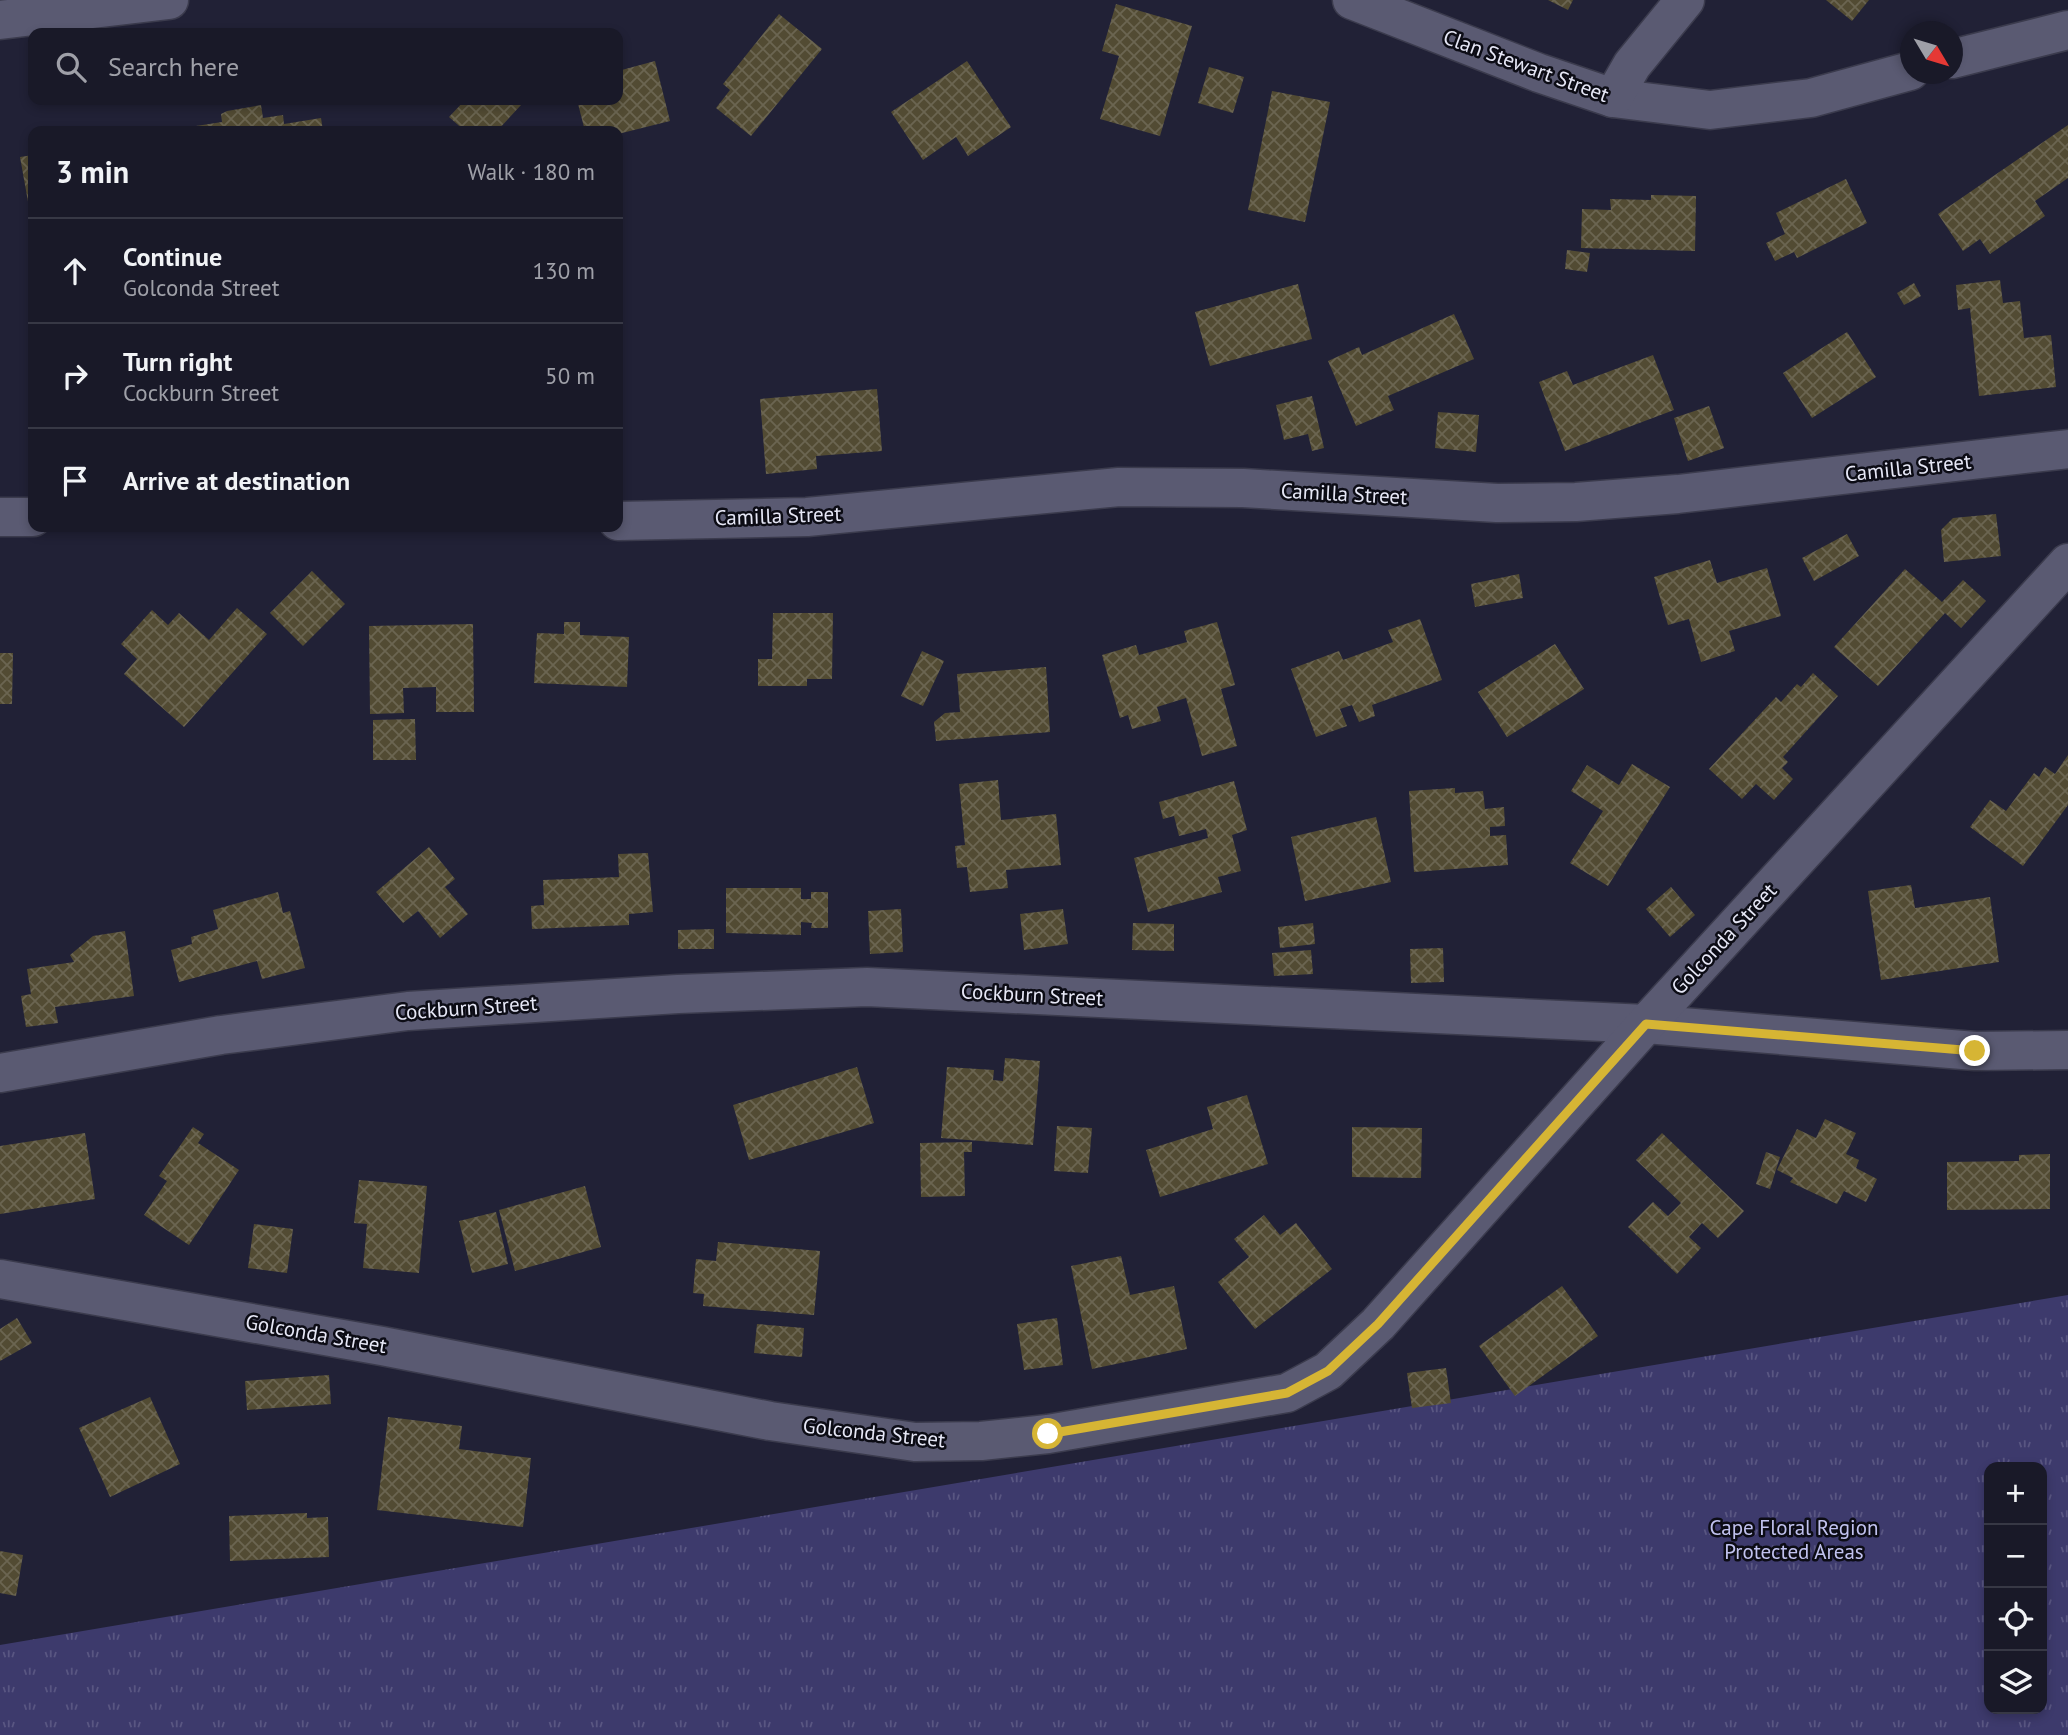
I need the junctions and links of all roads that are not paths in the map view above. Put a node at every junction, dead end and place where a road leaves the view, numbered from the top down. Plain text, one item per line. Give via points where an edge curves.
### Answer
1 (169, 0) edge
2 (1352, 0) edge
3 (1685, 0) edge
4 (0, 20) edge
5 (2068, 30) edge
6 (1963, 56) edge
7 (1900, 74) edge
8 (1614, 98) junction
9 (2068, 449) edge
10 (0, 517) edge
11 (28, 517) edge
12 (623, 521) edge
13 (2068, 563) edge
14 (1646, 1024) junction
15 (2068, 1050) edge
16 (0, 1073) edge
17 (0, 1279) edge

1 - 4 street
2 - 8 street, Clan Stewart Street
3 - 8 street via 1632,65
5 - 6 street
7 - 8 street, Clan Stewart Street via 1811,97 1710,110
9 - 12 street, Camilla Street via 1576,502 1497,503 1243,488 1119,487 807,517
10 - 11 street
13 - 14 street, Golconda Street
14 - 15 street, Cockburn Street via 1975,1051
14 - 16 street, Cockburn Street via 854,988 408,1011 221,1035
14 - 17 street, Golconda Street via 1378,1324 1328,1371 1287,1393 1048,1434 915,1442 861,1435

